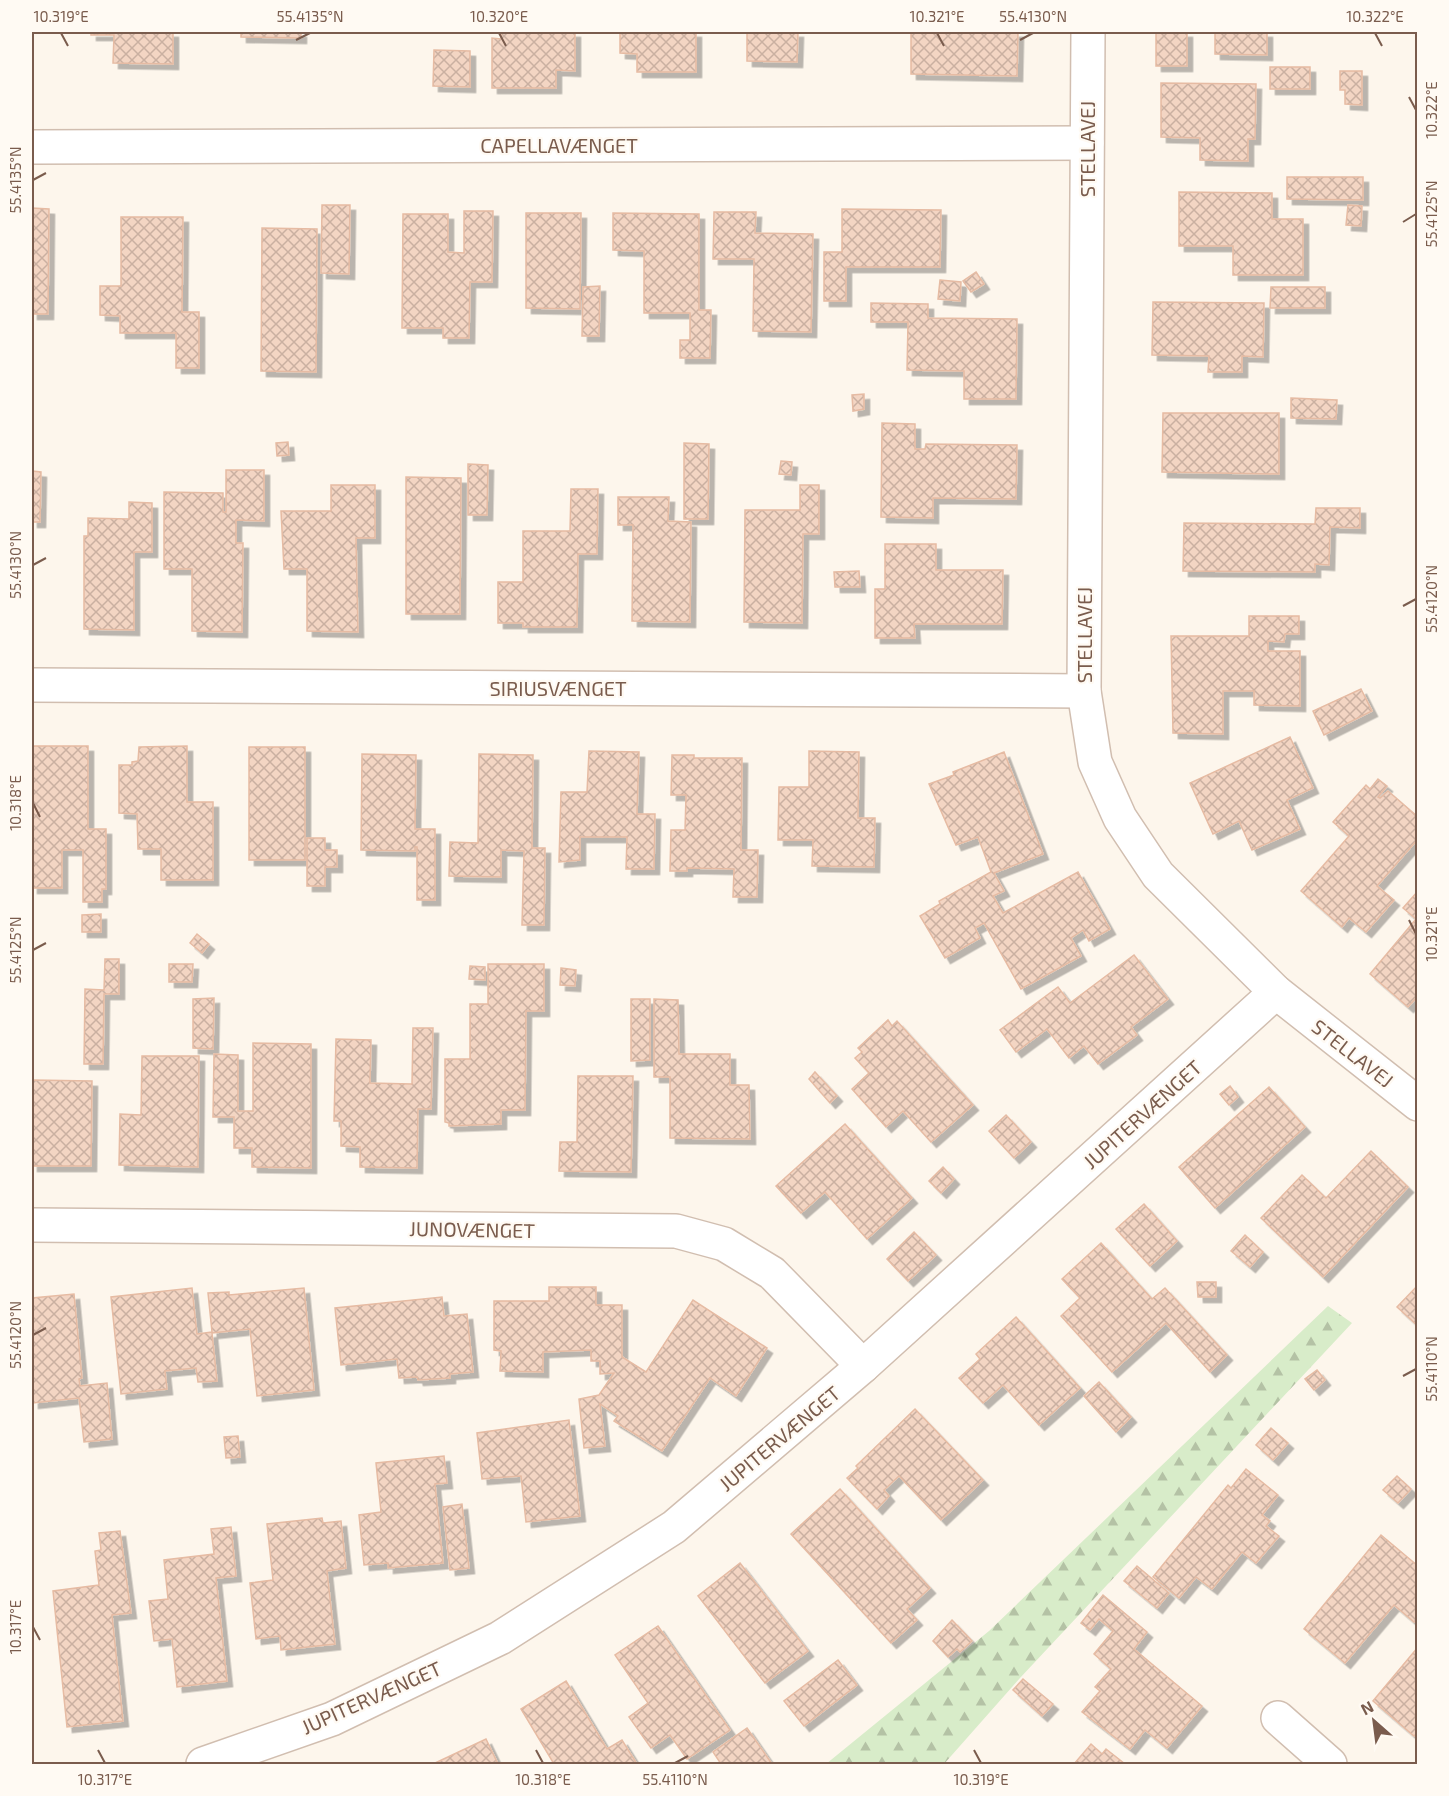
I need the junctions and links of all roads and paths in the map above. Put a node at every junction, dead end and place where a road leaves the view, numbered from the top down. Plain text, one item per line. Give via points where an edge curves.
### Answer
1 (1088, 32) edge
2 (1087, 143) junction
3 (32, 147) edge
4 (32, 685) edge
5 (1084, 691) junction
6 (1276, 992) junction
7 (1418, 1104) edge
8 (32, 1225) edge
9 (863, 1366) junction
10 (1278, 1718) dead end
11 (1316, 1760) edge
12 (203, 1764) edge

1 - 2 street, STELLAVEJ
2 - 3 street, CAPELLAVÆNGET
2 - 5 street, STELLAVEJ
4 - 5 street, SIRIUSVÆNGET
5 - 6 street, STELLAVEJ via 1095,762 1120,818 1158,875
6 - 7 street, STELLAVEJ
6 - 9 street, JUPITERVÆNGET
8 - 9 street, JUNOVÆNGET via 676,1231 724,1244 772,1273
9 - 12 street, JUPITERVÆNGET via 674,1527 500,1638 332,1719
10 - 11 street

